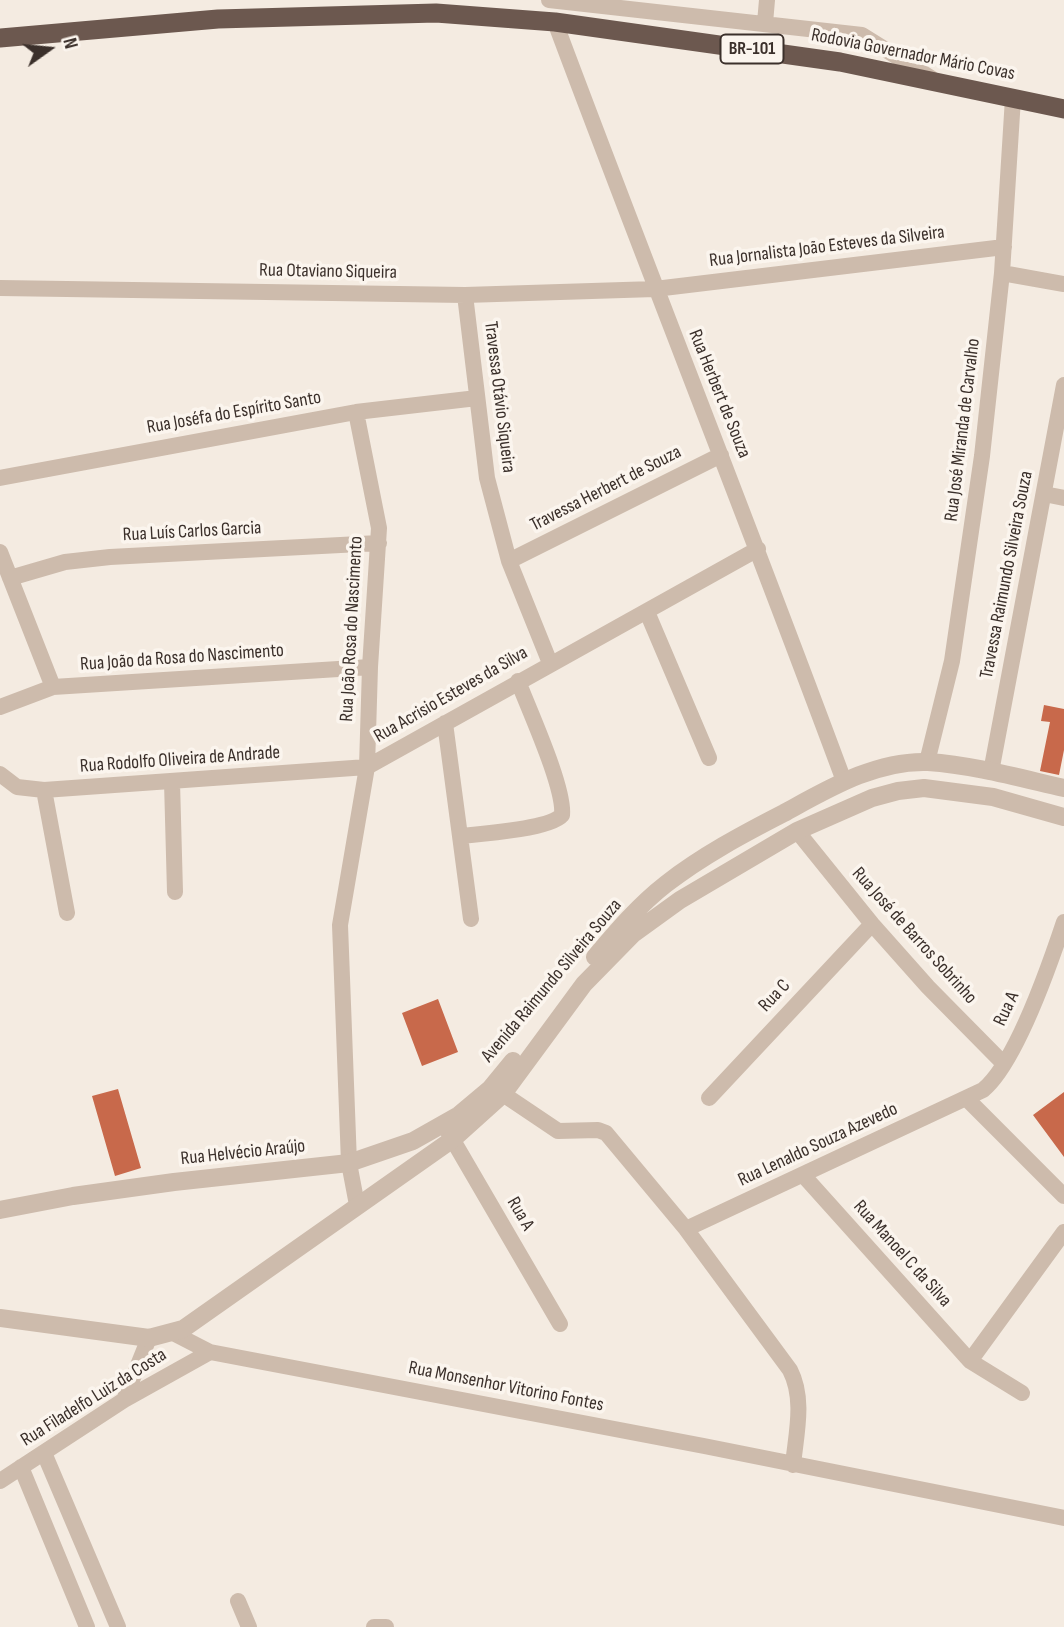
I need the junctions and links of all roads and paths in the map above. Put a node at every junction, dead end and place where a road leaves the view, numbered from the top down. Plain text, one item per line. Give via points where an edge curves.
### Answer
1 (549, 0) edge
2 (766, 0) edge
3 (634, 4) edge
4 (436, 7) edge
5 (555, 22) junction
6 (765, 23) junction
7 (0, 38) edge
8 (936, 82) junction
9 (1013, 98) junction
10 (1064, 109) edge
11 (1004, 247) junction
12 (1003, 273) junction
13 (1064, 284) edge
14 (0, 289) edge
15 (655, 289) junction
16 (465, 295) junction
17 (1064, 386) edge
18 (477, 398) junction
19 (356, 412) junction
20 (721, 455) junction
21 (0, 478) edge
22 (1044, 494) junction
23 (1064, 498) edge
24 (379, 543) junction
25 (758, 549) junction
26 (0, 552) edge
27 (509, 561) junction
28 (10, 578) junction
29 (647, 612) junction
30 (550, 663) junction
31 (370, 667) junction
32 (518, 681) junction
33 (53, 687) junction
34 (0, 706) edge
35 (445, 723) junction
36 (709, 758) dead end
37 (927, 762) junction
38 (367, 767) junction
39 (991, 772) junction
40 (0, 774) edge
41 (844, 781) junction
42 (172, 782) junction
43 (1064, 788) edge
44 (44, 790) junction
45 (1064, 817) edge
46 (797, 831) junction
47 (460, 836) junction
48 (175, 892) dead end
49 (66, 912) dead end
50 (471, 919) dead end
51 (1064, 922) edge
52 (872, 924) junction
53 (1004, 1064) junction
54 (498, 1089) junction
55 (709, 1098) dead end
56 (967, 1099) junction
57 (478, 1101) joint
58 (448, 1132) junction
59 (378, 1154) junction
60 (349, 1163) junction
61 (803, 1175) junction
62 (392, 1180) junction
63 (1064, 1196) edge
64 (357, 1205) junction
65 (0, 1210) edge
66 (687, 1230) junction
67 (1064, 1232) edge
68 (0, 1318) edge
69 (560, 1324) dead end
70 (178, 1331) junction
71 (149, 1338) junction
72 (210, 1352) junction
73 (971, 1361) junction
74 (1022, 1393) dead end
75 (124, 1400) junction
76 (44, 1453) junction
77 (793, 1465) junction
78 (21, 1467) junction
79 (0, 1481) edge
80 (1064, 1518) edge
81 (238, 1601) dead end
82 (87, 1627) edge
83 (118, 1627) edge
84 (248, 1627) edge
85 (373, 1627) edge
86 (386, 1627) edge

1 - 3 street
2 - 6 street
3 - 6 street
4 - 5 highway, Rodovia Governador Mário Covas / BR-101
4 - 7 highway, Rodovia Governador Mário Covas / BR-101
5 - 8 highway, Rodovia Governador Mário Covas / BR-101 via 841,62
5 - 15 street, Rua Herbert de Souza
6 - 8 street via 862,35
8 - 9 highway, Rodovia Governador Mário Covas / BR-101
9 - 10 highway, Rodovia Governador Mário Covas / BR-101
9 - 11 street, Rua José Miranda de Carvalho
11 - 12 street, Rua José Miranda de Carvalho
11 - 15 street, Rua Jornalista João Esteves da Silveira
12 - 13 street
12 - 37 street, Rua José Miranda de Carvalho via 968,562 952,661
14 - 16 street, Rua Otaviano Siqueira
15 - 16 street, Rua Otaviano Siqueira
15 - 20 street, Rua Herbert de Souza
16 - 18 street, Travessa Otávio Siqueira
17 - 22 street, Travessa Raimundo Silveira Souza
18 - 19 street, Rua Joséfa do Espírito Santo
18 - 27 street, Travessa Otávio Siqueira via 487,478
19 - 21 street, Rua Joséfa do Espírito Santo
19 - 24 street, Rua João Rosa do Nascimento
20 - 25 street, Rua Herbert de Souza
20 - 27 street, Travessa Herbert de Souza
22 - 23 street
22 - 39 street, Travessa Raimundo Silveira Souza
24 - 28 street, Rua Luís Carlos Garcia via 110,557 65,562
24 - 31 street, Rua João Rosa do Nascimento
25 - 29 street, Rua Acrisio Esteves da Silva
25 - 41 street, Rua Herbert de Souza
26 - 28 street
27 - 30 street, Travessa Otávio Siqueira
28 - 33 street
29 - 30 street, Rua Acrisio Esteves da Silva
29 - 36 street
30 - 32 street, Rua Acrisio Esteves da Silva
31 - 33 street, Rua João da Rosa do Nascimento
31 - 38 street, Rua João Rosa do Nascimento
32 - 35 street, Rua Acrisio Esteves da Silva
32 - 47 street via 557,784 562,815 538,825
33 - 34 street, Rua João da Rosa do Nascimento
35 - 38 street, Rua Acrisio Esteves da Silva
35 - 47 street
37 - 39 street, Avenida Raimundo Silveira Souza
37 - 41 street, Avenida Raimundo Silveira Souza via 885,768
38 - 42 street, Rua Rodolfo Oliveira de Andrade
38 - 60 street, Rua Acrisio Esteves da Silva via 340,925
39 - 43 street, Avenida Raimundo Silveira Souza
40 - 44 street, Rua Rodolfo Oliveira de Andrade via 17,787
41 - 54 street, Avenida Raimundo Silveira Souza via 751,830 664,885 590,963
42 - 44 street, Rua Rodolfo Oliveira de Andrade
42 - 48 street
44 - 49 street
45 - 46 street, Avenida Raimundo Silveira Souza via 993,797 925,788 872,798
46 - 52 street, Rua José de Barros Sobrinho
46 - 54 street, Avenida Raimundo Silveira Souza via 680,900 633,934 584,984
47 - 50 street
51 - 53 street, Rua A
52 - 53 street, Rua José de Barros Sobrinho
52 - 55 street, Rua C
53 - 56 street, Rua A via 992,1083
54 - 57 street, Avenida Raimundo Silveira Souza
54 - 58 street, Avenida Raimundo Silveira Souza
54 - 66 street, Avenida Raimundo Silveira Souza via 558,1131 606,1133
56 - 61 street, Rua Lenaldo Souza Azevedo
56 - 63 street
57 - 58 street, Rua Helvécio Araújo
58 - 59 street, Rua Helvécio Araújo
58 - 62 street, Avenida Raimundo Silveira Souza
58 - 69 street, Rua A
59 - 60 street, Rua Helvécio Araújo
59 - 62 street
60 - 64 street, Rua Acrisio Esteves da Silva
60 - 65 street, Rua Helvécio Araújo via 174,1182
61 - 66 street, Rua Lenaldo Souza Azevedo
61 - 73 street, Rua Manoel C da Silva
62 - 64 street, Avenida Raimundo Silveira Souza
64 - 70 street, Avenida Raimundo Silveira Souza
66 - 77 street via 796,1381 799,1407
67 - 73 street
68 - 71 street
70 - 71 street
70 - 72 street, Rua Monsenhor Vitorino Fontes
71 - 75 street
72 - 75 street, Rua Filadelfo Luiz da Costa
72 - 77 street, Rua Monsenhor Vitorino Fontes
73 - 74 street, Rua Manoel C da Silva
75 - 76 street, Rua Filadelfo Luiz da Costa
76 - 78 street, Rua Filadelfo Luiz da Costa
76 - 83 street
77 - 80 street, Rua Monsenhor Vitorino Fontes
78 - 79 street, Rua Filadelfo Luiz da Costa
78 - 82 street
81 - 84 street
85 - 86 street

